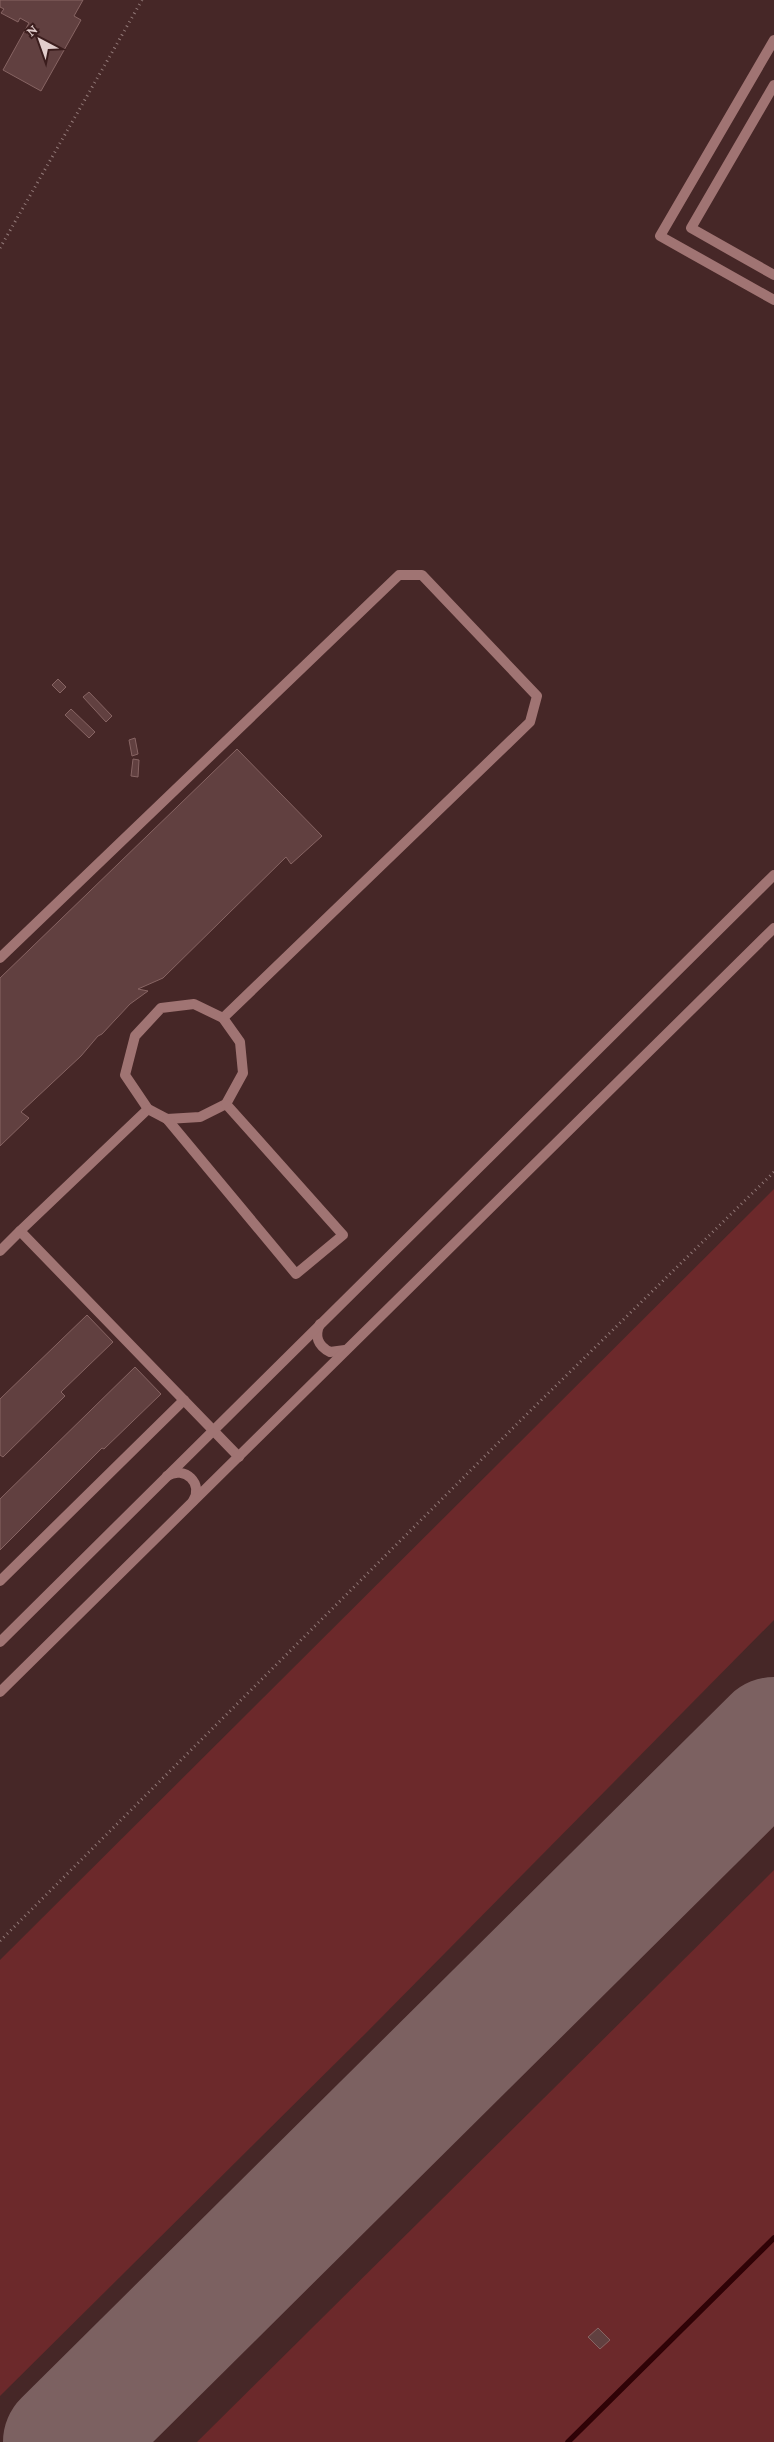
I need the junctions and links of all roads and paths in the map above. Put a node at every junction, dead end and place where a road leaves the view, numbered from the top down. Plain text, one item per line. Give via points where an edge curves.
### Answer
1 (142, 0) edge
2 (774, 40) edge
3 (774, 85) edge
4 (0, 248) edge
5 (774, 275) edge
6 (774, 300) edge
7 (774, 875) edge
8 (774, 928) edge
9 (0, 958) edge
10 (223, 1018) junction
11 (226, 1104) junction
12 (148, 1109) junction
13 (167, 1119) junction
14 (774, 1172) edge
15 (20, 1231) junction
16 (0, 1251) edge
17 (321, 1323) junction
18 (348, 1349) junction
19 (184, 1400) junction
20 (212, 1430) junction
21 (239, 1457) junction
22 (166, 1476) junction
23 (192, 1502) junction
24 (0, 1581) edge
25 (0, 1642) edge
26 (0, 1692) edge
27 (0, 1941) edge

1 - 4 path
2 - 6 street via 660,236
3 - 5 street via 691,228
7 - 17 street
8 - 18 street
9 - 10 street via 399,575 422,575 537,696 530,722
10 - 11 street via 240,1042 243,1073
10 - 12 street via 194,1004 161,1008 135,1036 125,1075
11 - 13 street via 200,1117
11 - 13 street via 343,1235 296,1274
12 - 13 street
12 - 15 street
14 - 27 path
15 - 16 street
15 - 19 street
17 - 18 street via 318,1340 325,1350 336,1353
17 - 20 street
18 - 21 street
19 - 20 street
19 - 24 street
20 - 21 street
20 - 22 street
21 - 23 street
22 - 23 street via 177,1472 193,1479 196,1491
22 - 25 street
23 - 26 street

